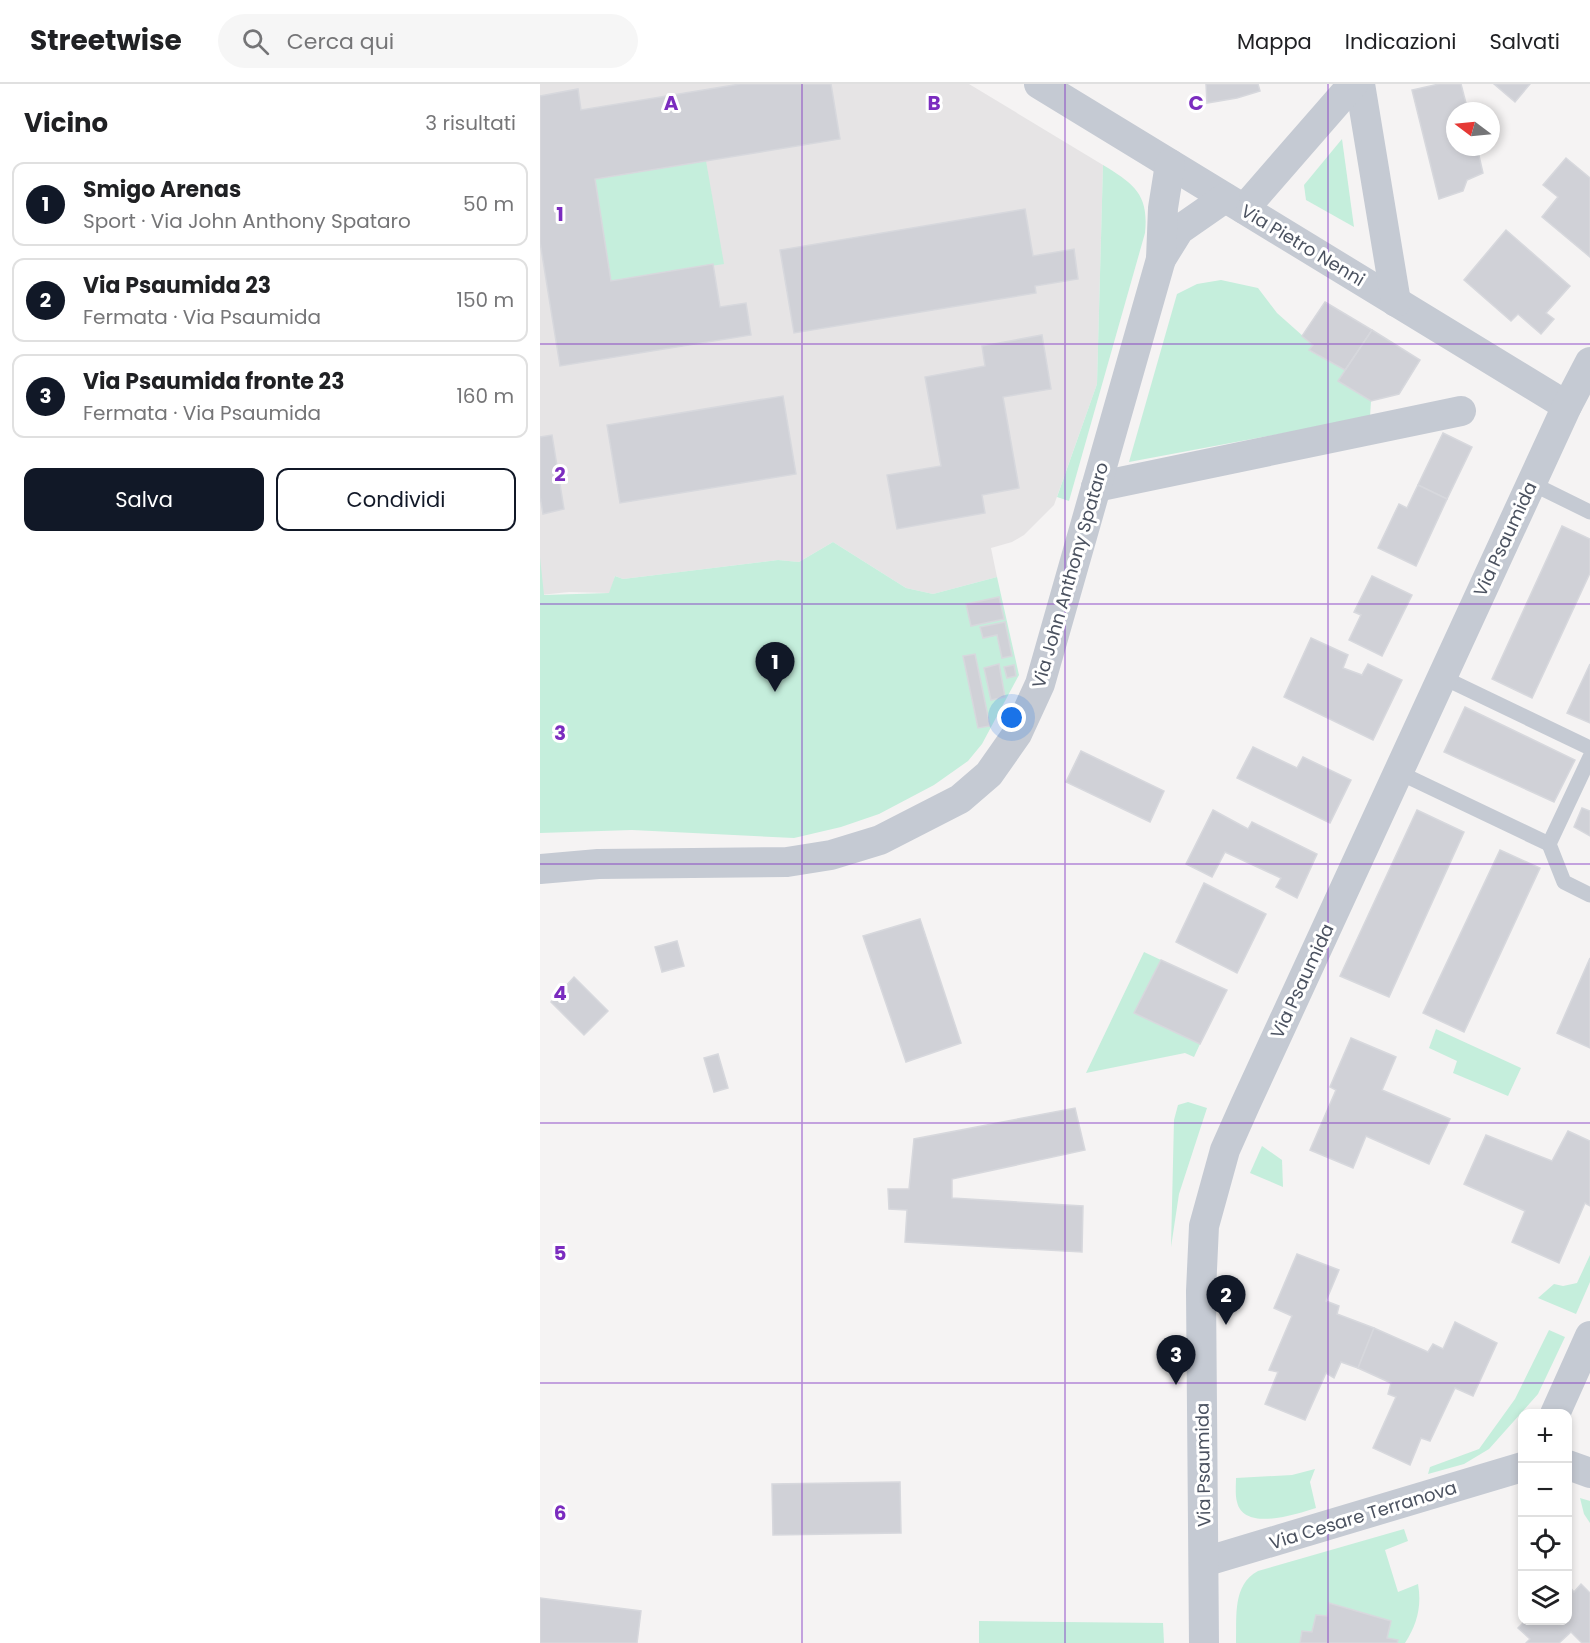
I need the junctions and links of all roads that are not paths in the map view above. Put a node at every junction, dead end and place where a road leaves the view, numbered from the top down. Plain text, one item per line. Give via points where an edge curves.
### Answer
1 (1039, 84) edge
2 (1353, 84) edge
3 (1360, 84) edge
4 (1170, 164) junction
5 (1234, 203) junction
6 (1161, 259) junction
7 (1396, 302) junction
8 (1590, 362) edge
9 (1567, 406) junction
10 (1461, 411) dead end
11 (1531, 483) junction
12 (1096, 488) junction
13 (1590, 512) edge
14 (1442, 677) junction
15 (1590, 748) edge
16 (1590, 757) edge
17 (1398, 772) junction
18 (1549, 844) junction
19 (540, 869) edge
20 (1590, 895) edge
21 (1590, 1336) edge
22 (1557, 1409) edge
23 (1572, 1466) edge
24 (1518, 1468) edge
25 (1590, 1473) edge
26 (1204, 1562) junction
27 (1204, 1643) edge

1 - 4 street, Via Pietro Nenni
2 - 5 street
3 - 7 street
4 - 5 street, Via Pietro Nenni
4 - 6 street
5 - 6 street via 1179,230
5 - 7 street, Via Pietro Nenni
6 - 12 street, Via John Anthony Spataro
7 - 9 street, Via Pietro Nenni
8 - 9 street, Via Psaumida
9 - 11 street, Via Psaumida
10 - 12 street
11 - 13 lane
11 - 14 street, Via Psaumida
12 - 19 street, Via John Anthony Spataro via 1040,684 1017,734 989,774 960,799 879,840 831,855 787,862 598,864
14 - 15 lane
14 - 17 street, Via Psaumida
16 - 18 lane
17 - 18 lane
17 - 26 street, Via Psaumida via 1225,1150 1214,1183 1204,1226 1201,1291
18 - 20 lane via 1564,882
21 - 22 street
23 - 25 street
24 - 26 street, Via Cesare Terranova
26 - 27 street, Via Psaumida

